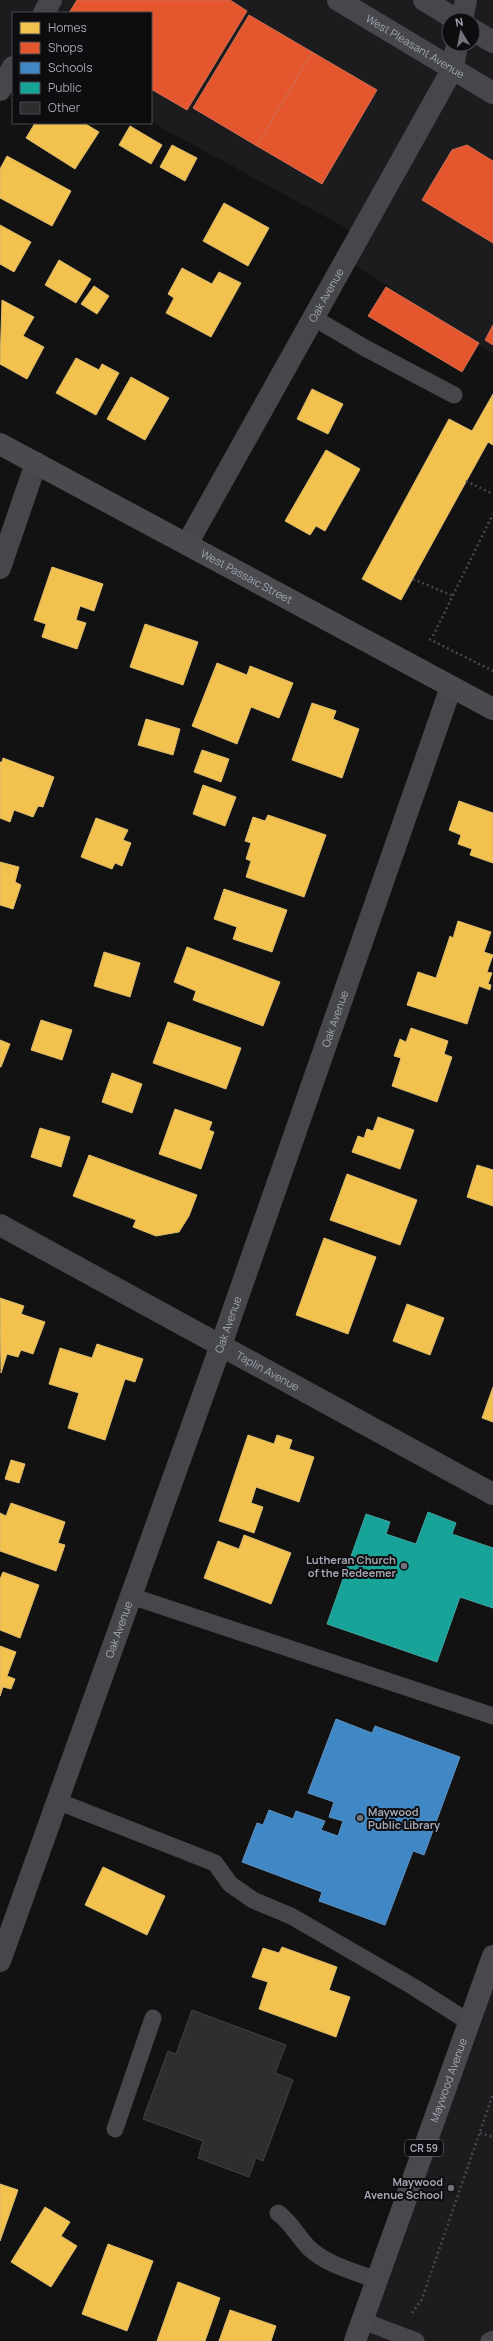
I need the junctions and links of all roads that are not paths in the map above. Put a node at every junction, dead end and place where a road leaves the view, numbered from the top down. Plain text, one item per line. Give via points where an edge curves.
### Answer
1 (51, 0) edge
2 (338, 0) edge
3 (424, 0) edge
4 (466, 0) edge
5 (45, 12) edge
6 (444, 12) edge
7 (464, 12) edge
8 (481, 35) edge
9 (493, 42) edge
10 (456, 52) edge
11 (453, 68) junction
12 (493, 92) edge
13 (314, 318) junction
14 (454, 395) dead end
15 (0, 444) edge
16 (36, 463) junction
17 (187, 544) junction
18 (0, 568) edge
19 (451, 686) junction
20 (493, 709) edge
21 (0, 1225) edge
22 (221, 1345) junction
23 (493, 1494) edge
24 (131, 1596) junction
25 (493, 1716) edge
26 (57, 1802) junction
27 (493, 1956) edge
28 (0, 1961) edge
29 (153, 2018) dead end
30 (469, 2022) junction
31 (115, 2129) dead end
32 (278, 2213) dead end
33 (377, 2280) junction
34 (363, 2321) junction
35 (493, 2339) edge
36 (355, 2341) edge
37 (416, 2341) edge
38 (489, 2341) edge

1 - 5 street
2 - 11 street, West Pleasant Avenue
3 - 6 street
4 - 7 street
8 - 9 street
10 - 11 street, Oak Avenue
11 - 12 street, West Pleasant Avenue
11 - 13 street, Oak Avenue
13 - 14 lane
13 - 17 street, Oak Avenue
15 - 16 main road, West Passaic Street
16 - 17 main road, West Passaic Street
16 - 18 street
17 - 19 main road, West Passaic Street
19 - 20 main road, West Passaic Street
19 - 22 street, Oak Avenue
21 - 22 street, Taplin Avenue
22 - 23 street, Taplin Avenue
22 - 24 street, Oak Avenue
24 - 25 lane
24 - 26 street, Oak Avenue
26 - 28 street, Oak Avenue
26 - 30 lane via 215,1863 230,1884 253,1900 291,1916
27 - 30 main road, Maywood Avenue / CR 59
29 - 31 lane
30 - 33 main road, Maywood Avenue / CR 59
32 - 33 lane via 287,2219 310,2249 323,2259
33 - 34 main road, Maywood Avenue / CR 59
34 - 36 main road, Maywood Avenue / CR 59
34 - 37 lane
35 - 38 lane

